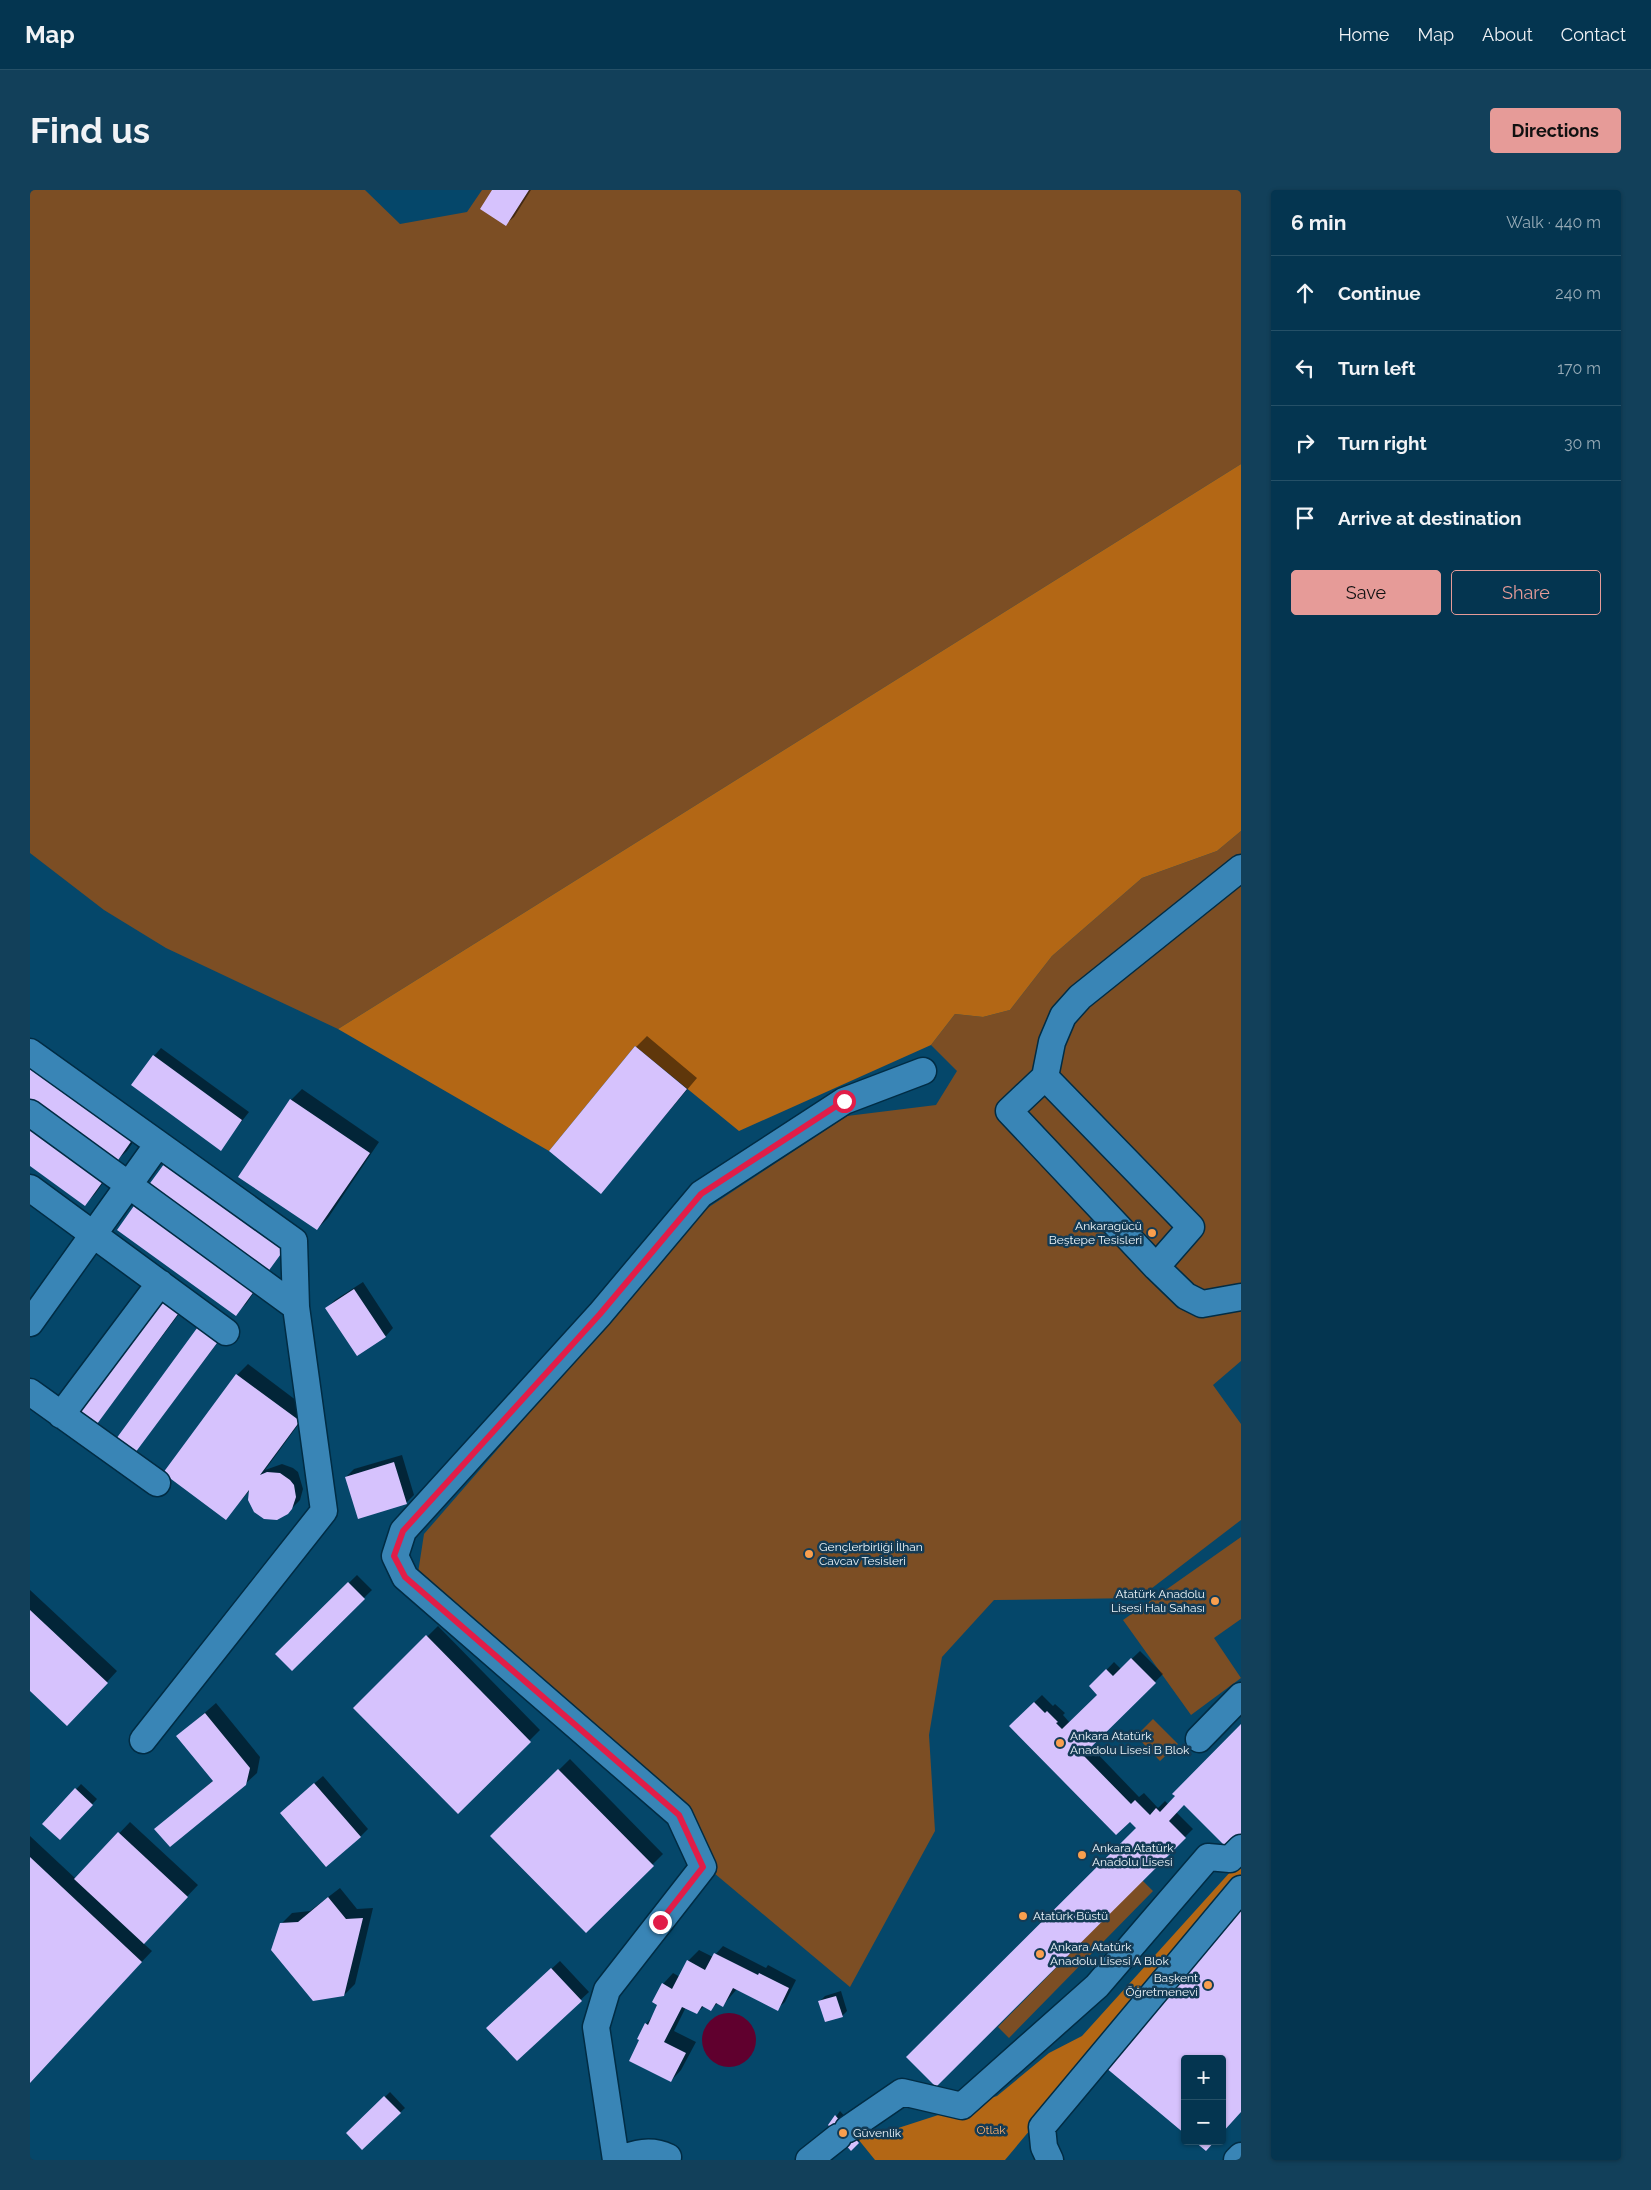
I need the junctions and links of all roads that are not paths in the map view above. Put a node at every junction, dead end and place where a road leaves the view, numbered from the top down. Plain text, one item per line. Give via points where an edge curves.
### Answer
1 (1241, 868) edge
2 (30, 1052) edge
3 (923, 1071) dead end
4 (1044, 1077) junction
5 (30, 1113) edge
6 (158, 1144) junction
7 (129, 1184) junction
8 (30, 1188) edge
9 (92, 1234) junction
10 (1156, 1266) junction
11 (160, 1283) junction
12 (1241, 1297) edge
13 (296, 1307) junction
14 (30, 1322) edge
15 (226, 1332) dead end
16 (30, 1392) edge
17 (61, 1415) junction
18 (157, 1483) dead end
19 (1241, 1696) edge
20 (1199, 1739) dead end
21 (143, 1740) dead end
22 (1241, 1848) edge
23 (1241, 1889) edge
24 (1241, 2156) edge
25 (668, 2157) dead end
26 (617, 2160) edge
27 (808, 2160) edge
28 (1050, 2160) edge
29 (1237, 2160) edge

1 - 4 street via 1080,997 1063,1016 1052,1042
2 - 6 street
3 - 26 street via 844,1101 701,1194 600,1314 403,1531 394,1556 405,1577 679,1815 703,1867 607,1990 596,2027
4 - 10 street via 1009,1111
4 - 10 street via 1191,1227
5 - 7 street
6 - 7 street
6 - 13 street via 294,1241
7 - 9 street
7 - 13 street
8 - 9 street
9 - 11 street
9 - 14 street
10 - 12 street via 1186,1296 1202,1304
11 - 15 street
11 - 17 street
13 - 21 street via 324,1511
16 - 17 street
17 - 18 street
19 - 20 street
22 - 27 street via 1230,1859 1208,1857 1097,1986 962,2106 902,2092
23 - 28 street via 1042,2127 1044,2147
24 - 29 street
25 - 26 street via 652,2152 633,2153

